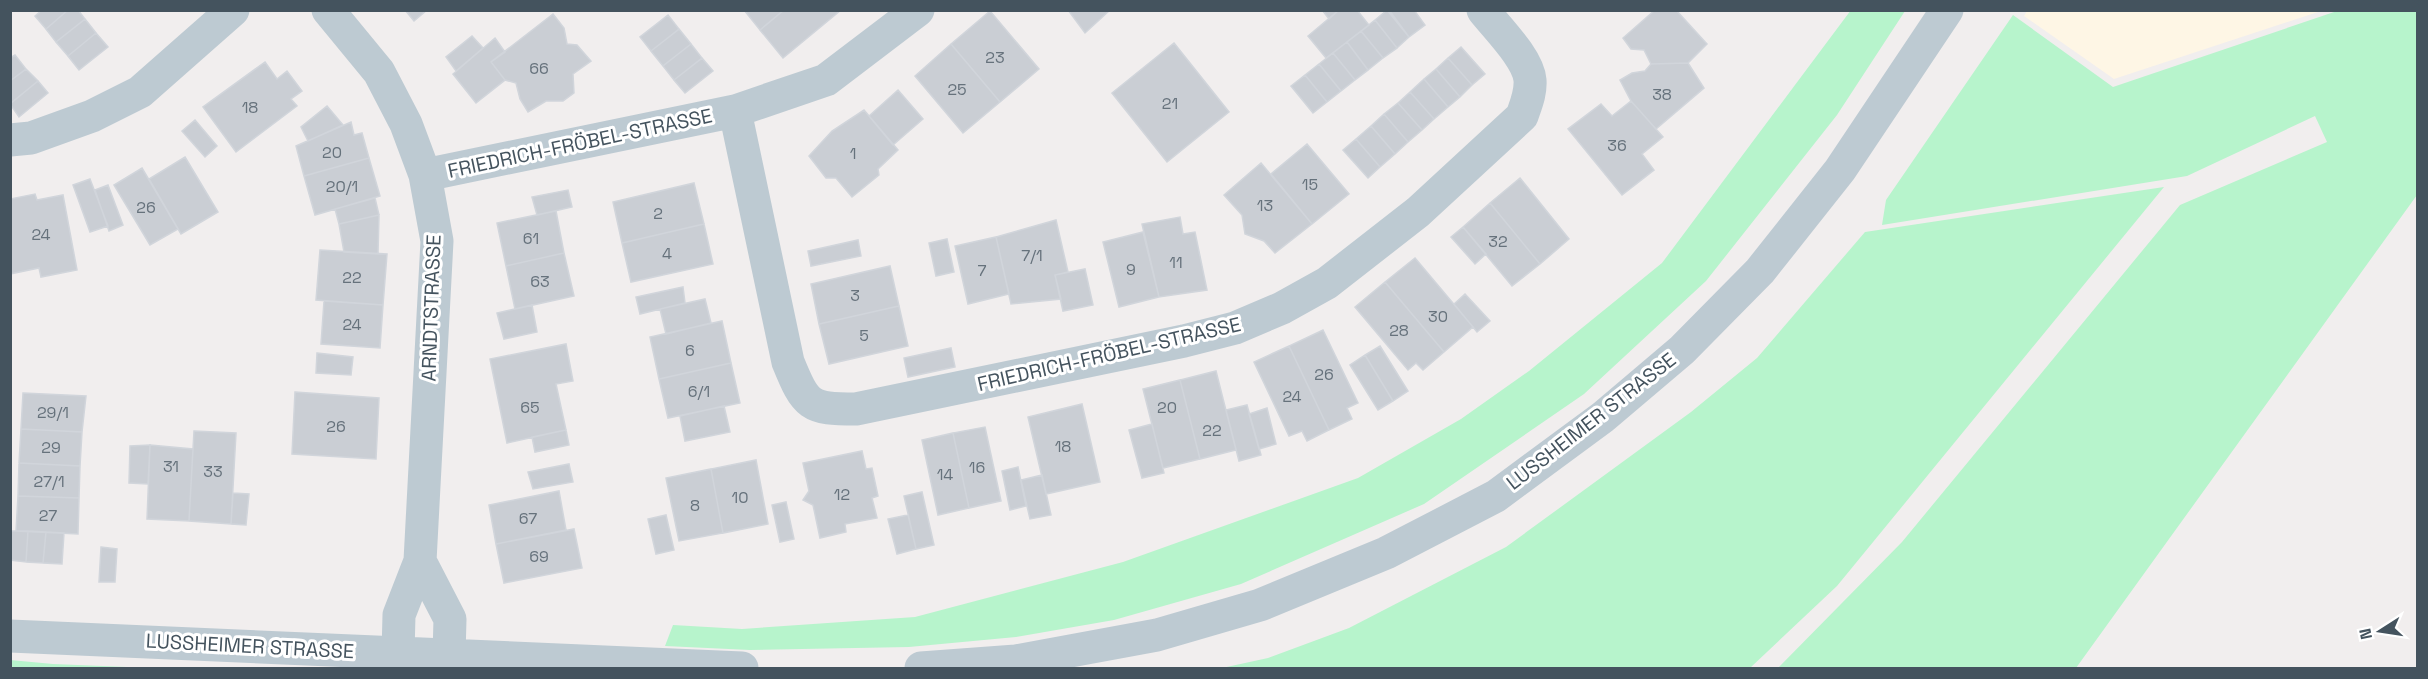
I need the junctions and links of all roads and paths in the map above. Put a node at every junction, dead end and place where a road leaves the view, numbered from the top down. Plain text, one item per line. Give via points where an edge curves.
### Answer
1 (233, 10) edge
2 (328, 10) edge
3 (918, 10) edge
4 (1483, 10) edge
5 (1947, 10) edge
6 (735, 111) junction
7 (10, 140) edge
8 (425, 175) junction
9 (420, 561) junction
10 (10, 636) edge
11 (398, 653) junction
12 (449, 655) junction
13 (742, 669) edge
14 (921, 669) edge

1 - 7 street via 140,92 93,116 31,138
2 - 8 street, ARNDTSTRASSE via 379,72 406,124
3 - 6 street, FRIEDRICH-FRÖBEL-STRASSE via 826,80
4 - 6 street, FRIEDRICH-FRÖBEL-STRASSE via 1521,58 1530,78 1522,116 1418,212 1327,283 1235,328 856,409 828,409 809,403 788,362
5 - 14 street, LUSSHEIMER STRASSE via 1840,170 1760,271 1682,350 1603,417 1496,496 1386,554 1260,605 1157,635 1016,661
6 - 8 street, FRIEDRICH-FRÖBEL-STRASSE
8 - 9 street, ARNDTSTRASSE via 436,241
9 - 11 street, ARNDTSTRASSE via 399,615
9 - 12 street via 450,619
10 - 11 street, LUSSHEIMER STRASSE
11 - 12 street, LUSSHEIMER STRASSE
12 - 13 street, LUSSHEIMER STRASSE

